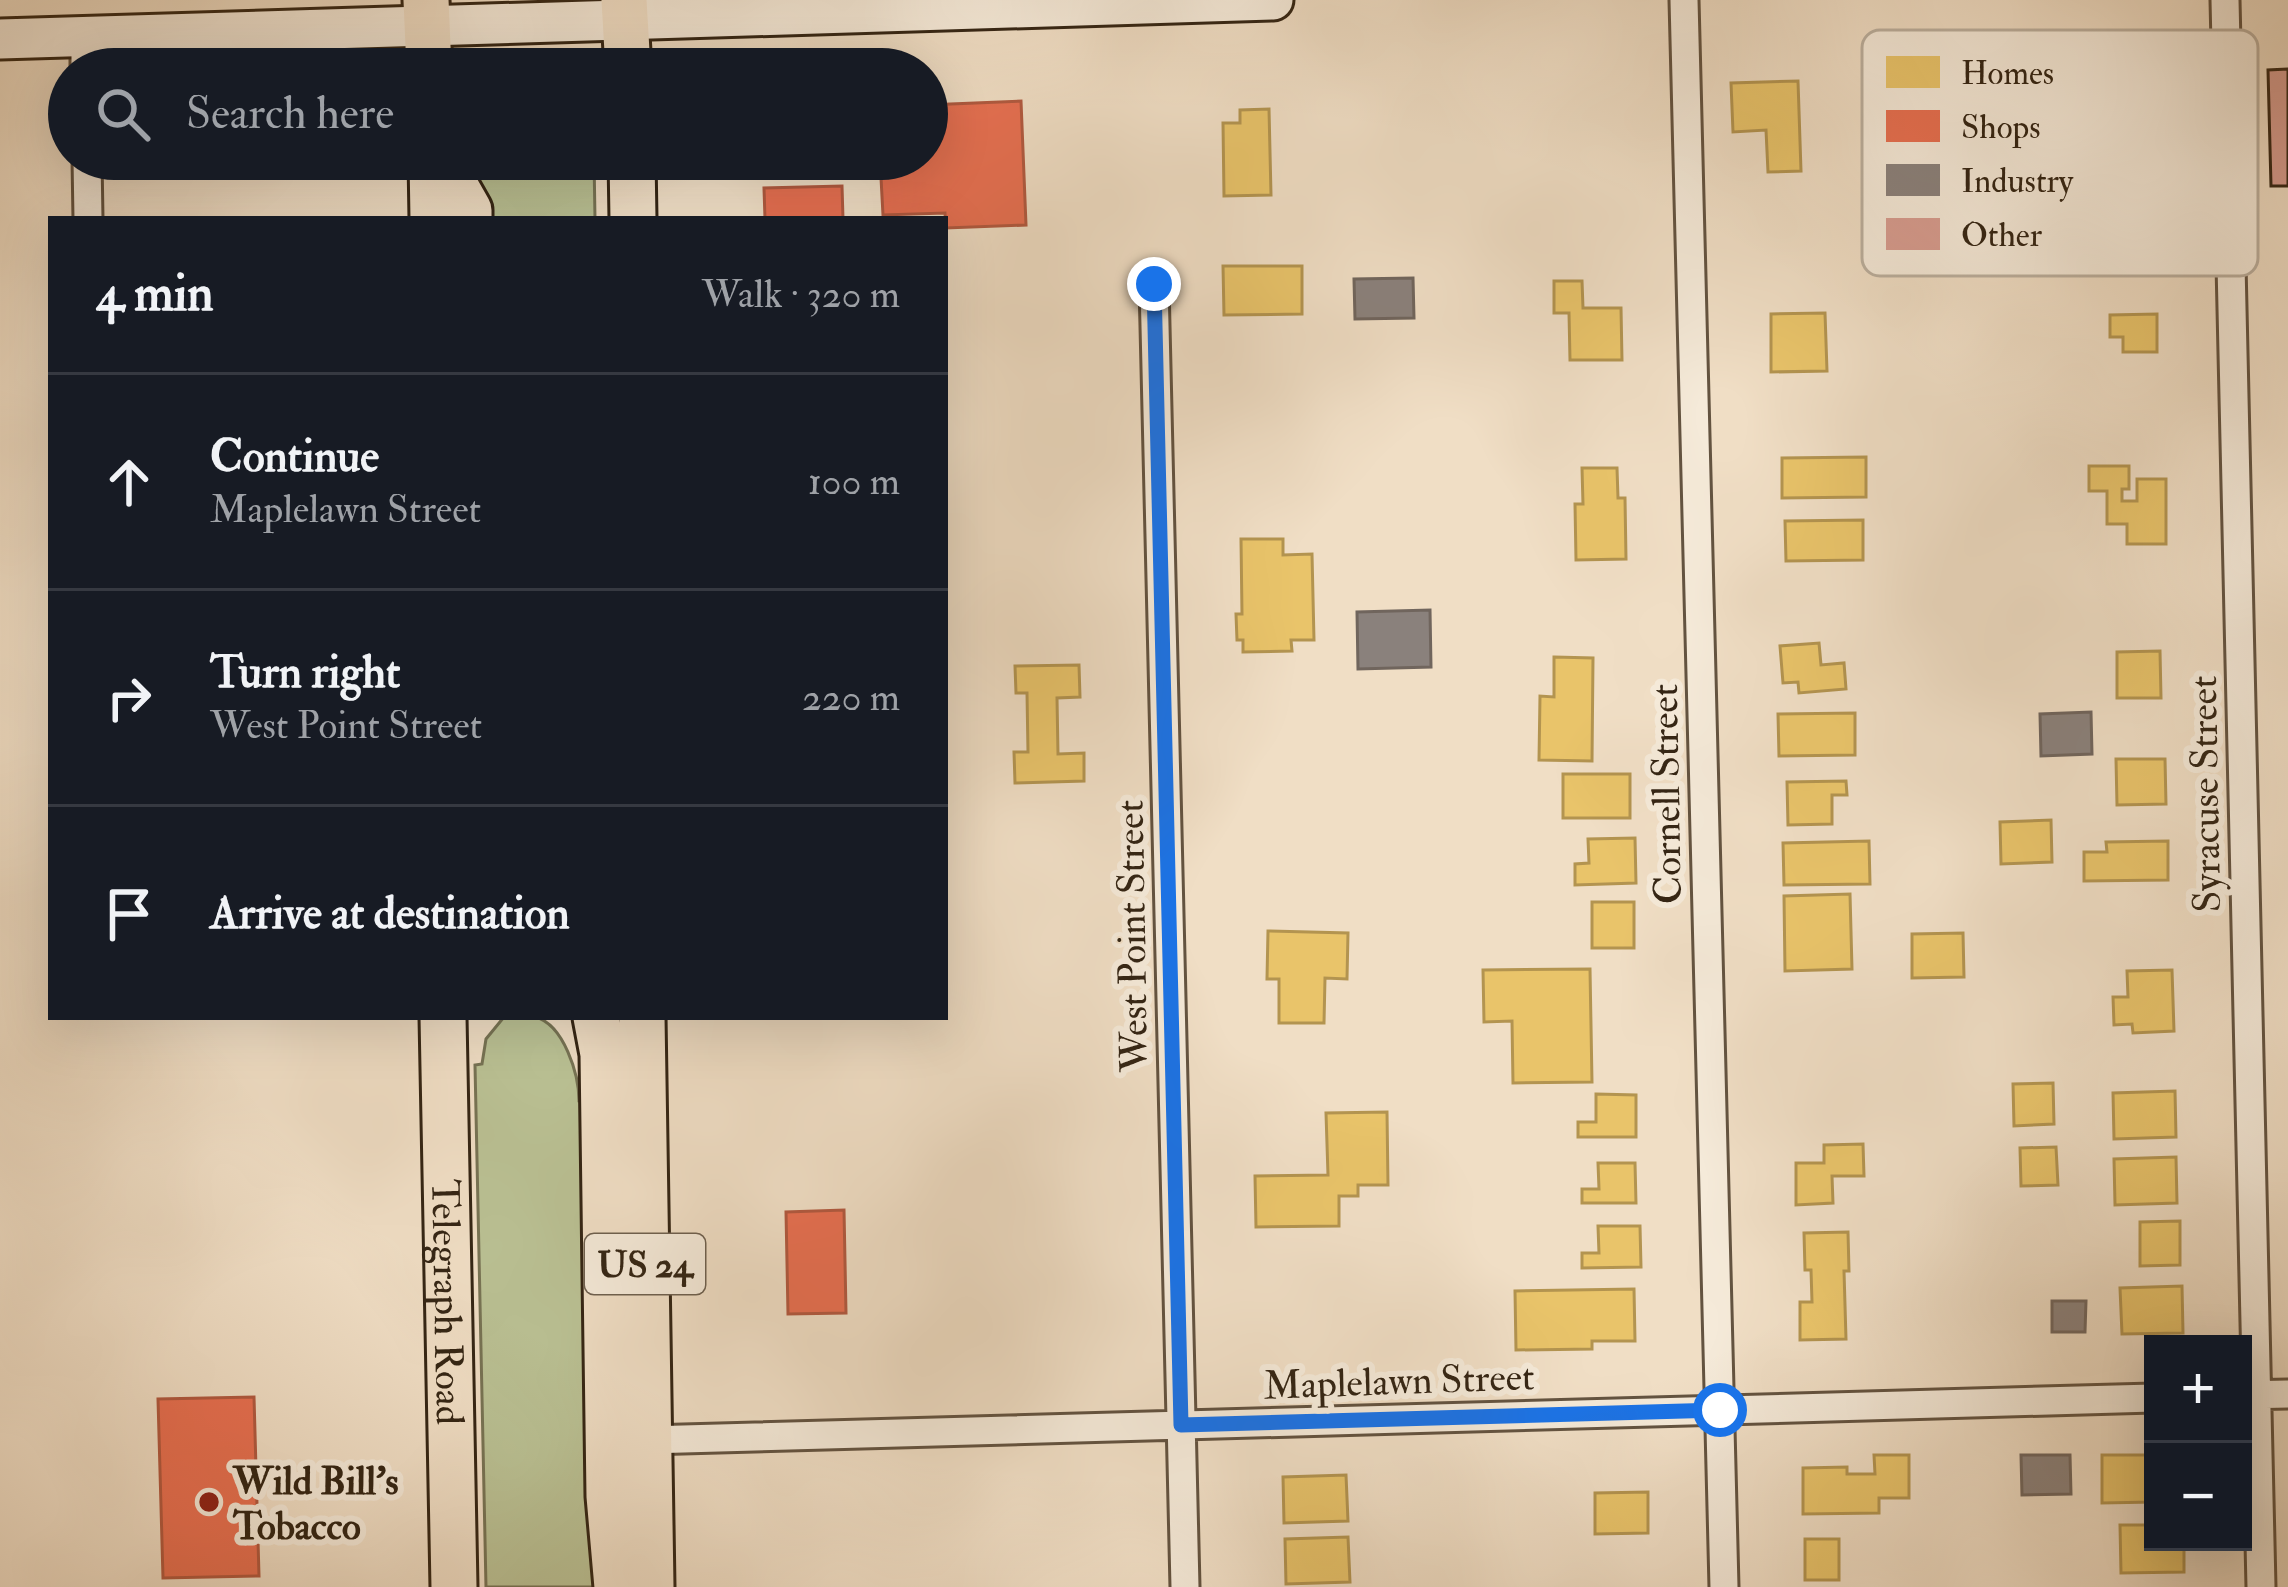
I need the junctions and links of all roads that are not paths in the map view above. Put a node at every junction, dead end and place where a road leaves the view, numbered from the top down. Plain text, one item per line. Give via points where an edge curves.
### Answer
1 (1273, 0) edge
2 (1684, 0) edge
3 (2225, 0) edge
4 (625, 9) edge
5 (2226, 30) edge
6 (428, 32) edge
7 (0, 39) edge
8 (51, 48) edge
9 (179, 48) edge
10 (627, 48) edge
11 (87, 180) edge
12 (435, 180) edge
13 (450, 180) edge
14 (632, 180) edge
15 (88, 216) edge
16 (433, 216) edge
17 (469, 216) edge
18 (633, 216) edge
19 (2230, 276) edge
20 (1154, 284) dead end
21 (445, 1020) edge
22 (597, 1020) edge
23 (642, 1020) edge
24 (2249, 1335) edge
25 (2288, 1394) edge
26 (2252, 1395) edge
27 (2144, 1397) edge
28 (1720, 1410) junction
29 (1181, 1425) junction
30 (2252, 1430) edge
31 (647, 1440) junction
32 (454, 1587) edge
33 (617, 1587) edge
34 (651, 1587) edge
35 (1185, 1587) edge
36 (1724, 1587) edge
37 (2261, 1587) edge

1 - 4 main road
2 - 28 street, Cornell Street
3 - 5 street, Syracuse Street
4 - 6 main road
4 - 10 main road
6 - 9 main road
7 - 8 main road
11 - 15 street
12 - 16 main road
13 - 17 main road
14 - 18 main road
19 - 24 street, Syracuse Street
20 - 29 street, West Point Street
21 - 32 main road, Telegraph Road
22 - 33 main road
23 - 31 main road, US 24
25 - 26 street
27 - 28 street, Maplelawn Street
28 - 29 street, Maplelawn Street
28 - 36 street, Cornell Street
29 - 31 street, Maplelawn Street
29 - 35 street, West Point Street
30 - 37 street, Syracuse Street
31 - 34 main road, US 24

